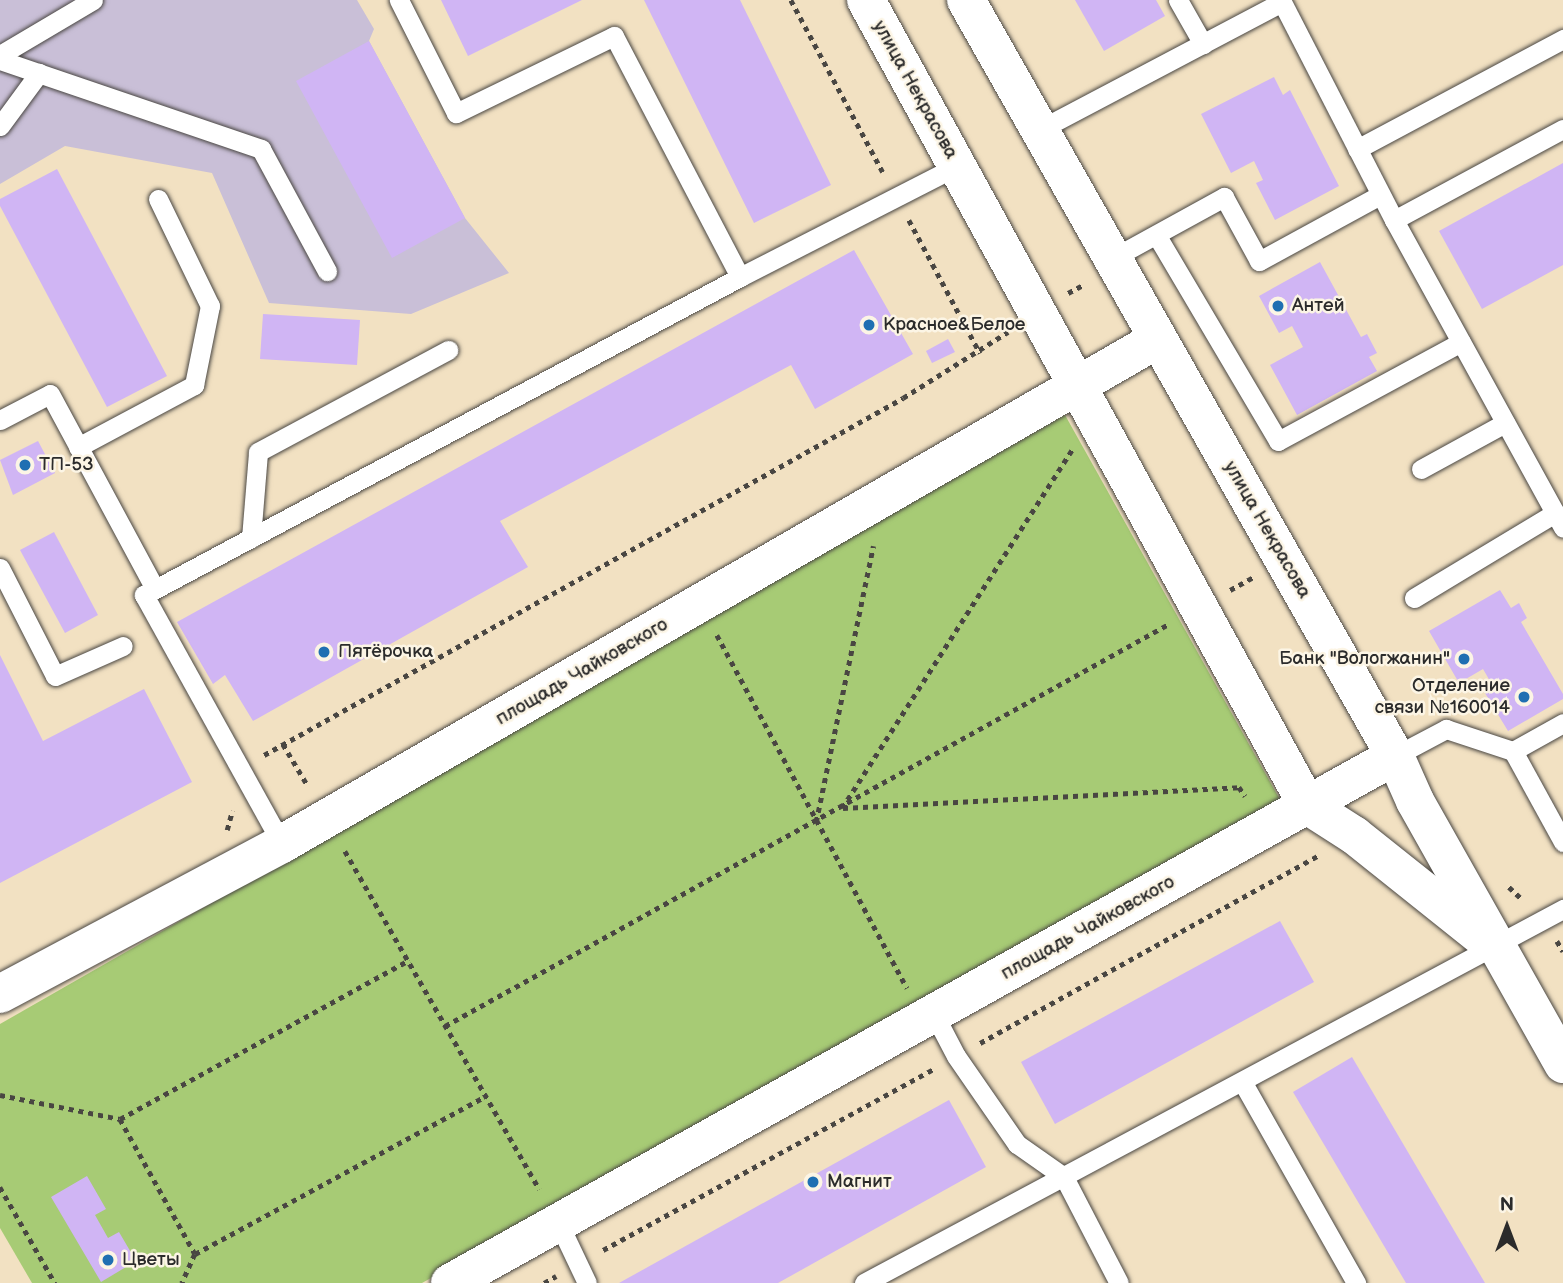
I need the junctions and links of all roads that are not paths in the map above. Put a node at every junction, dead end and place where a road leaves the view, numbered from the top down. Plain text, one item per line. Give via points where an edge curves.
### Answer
1 (93, 0) edge
2 (399, 0) edge
3 (866, 0) edge
4 (966, 0) edge
5 (1178, 0) edge
6 (1563, 38) edge
7 (1203, 44) junction
8 (0, 57) edge
9 (39, 73) junction
10 (0, 126) edge
11 (1563, 129) edge
12 (1040, 130) junction
13 (1357, 149) junction
14 (957, 166) junction
15 (1380, 195) junction
16 (158, 199) dead end
17 (1394, 220) junction
18 (1157, 236) junction
19 (1115, 263) junction
20 (327, 271) dead end
21 (740, 277) junction
22 (1158, 339) junction
23 (1461, 342) junction
24 (448, 349) dead end
25 (1085, 401) junction
26 (0, 420) edge
27 (1505, 423) junction
28 (79, 447) junction
29 (1421, 469) dead end
30 (1559, 521) edge
31 (251, 538) junction
32 (0, 568) edge
33 (155, 589) junction
34 (1415, 598) dead end
35 (123, 646) dead end
36 (1563, 723) edge
37 (1513, 751) junction
38 (1395, 756) junction
39 (1307, 806) junction
40 (1563, 842) edge
41 (282, 844) junction
42 (1554, 915) edge
43 (1496, 949) junction
44 (0, 994) edge
45 (934, 1014) junction
46 (1563, 1064) edge
47 (1243, 1083) junction
48 (1064, 1177) junction
49 (559, 1224) junction
50 (451, 1283) edge
51 (587, 1283) edge
52 (864, 1283) edge
53 (1119, 1283) edge
54 (1356, 1283) edge

1 - 8 lane
2 - 21 lane via 456,113 614,36
3 - 14 street, улица Некрасова
4 - 12 street, улица Некрасова
5 - 7 lane
6 - 13 lane
7 - 12 lane
7 - 13 lane via 1282,2
8 - 9 lane
9 - 10 lane
9 - 20 lane via 261,149
11 - 17 lane
12 - 19 street, улица Некрасова
13 - 15 lane
14 - 21 lane
14 - 25 street, улица Некрасова
15 - 17 lane
15 - 18 lane via 1259,261 1224,197
16 - 28 lane via 210,306 194,385
17 - 23 lane
18 - 19 lane
18 - 23 lane via 1278,441
19 - 22 street, улица Некрасова
21 - 31 lane
22 - 25 street, площадь Чайковского
22 - 38 street, улица Некрасова
23 - 27 lane
24 - 31 lane via 258,452
25 - 39 street, улица Некрасова
25 - 41 street, площадь Чайковского via 882,499
26 - 28 lane via 50,394
27 - 29 lane
27 - 30 lane
28 - 33 lane
30 - 34 lane
31 - 33 lane
32 - 35 lane via 55,676
33 - 41 lane via 145,595
36 - 37 lane
37 - 38 lane via 1446,729
37 - 40 lane
38 - 39 street, площадь Чайковского
38 - 43 street, улица Некрасова
39 - 43 street via 1354,835
39 - 45 street, площадь Чайковского
41 - 44 street, площадь Чайковского
42 - 43 lane
43 - 46 street, улица Некрасова
43 - 47 lane
45 - 48 lane via 956,1056 1017,1144
45 - 49 street, площадь Чайковского
47 - 48 lane
47 - 54 lane
48 - 52 lane
48 - 53 lane
49 - 50 street, площадь Чайковского
49 - 51 lane

